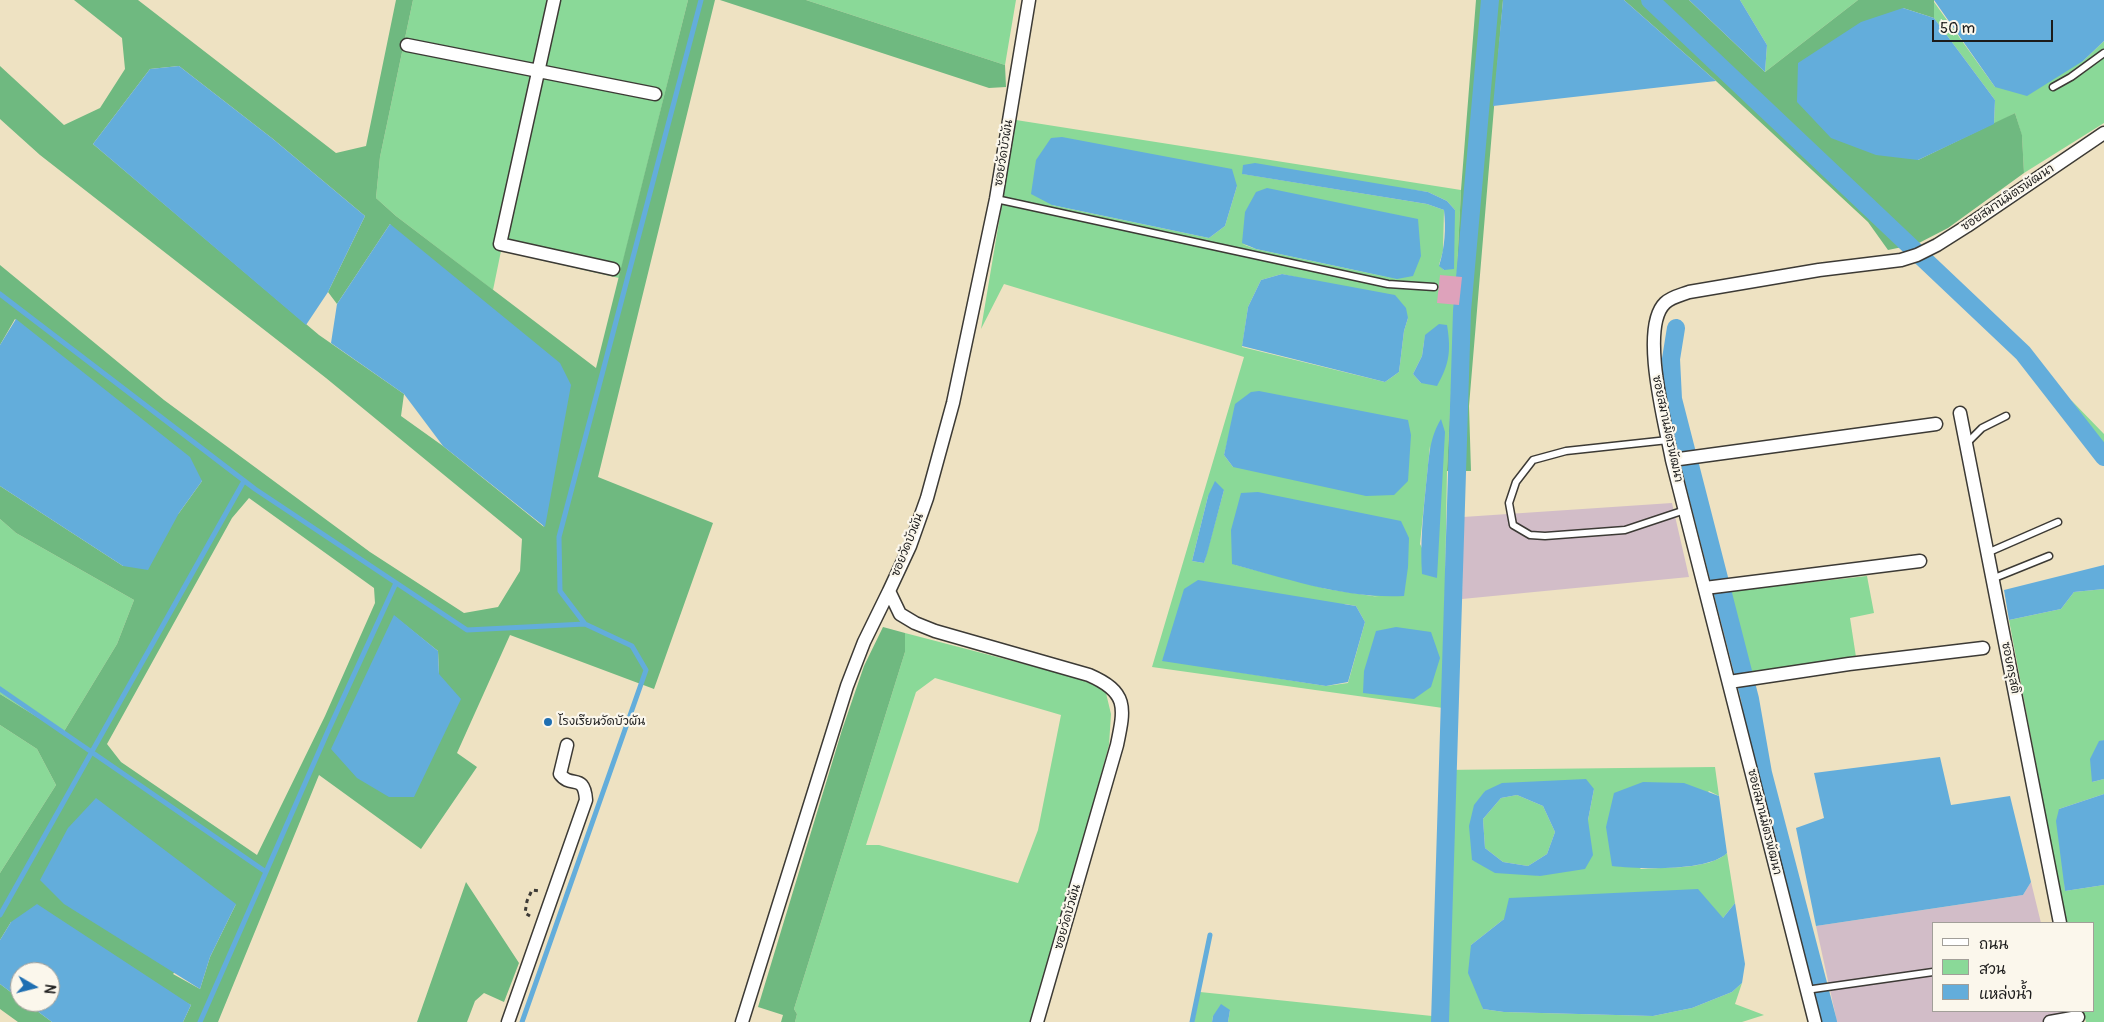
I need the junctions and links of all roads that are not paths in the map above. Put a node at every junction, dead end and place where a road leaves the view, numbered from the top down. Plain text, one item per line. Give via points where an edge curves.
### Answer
1 (554, 0) edge
2 (1029, 0) edge
3 (407, 45) dead end
4 (2104, 53) edge
5 (538, 71) junction
6 (2053, 87) dead end
7 (655, 94) dead end
8 (2104, 133) edge
9 (996, 198) junction
10 (613, 270) dead end
11 (1434, 287) dead end
12 (1960, 413) dead end
13 (2006, 416) dead end
14 (1936, 424) dead end
15 (1668, 440) junction
16 (1966, 443) junction
17 (1672, 460) junction
18 (1685, 510) junction
19 (2058, 522) dead end
20 (1987, 553) junction
21 (2049, 556) dead end
22 (1920, 561) dead end
23 (1992, 579) junction
24 (1704, 588) junction
25 (889, 591) junction
26 (1983, 648) dead end
27 (1729, 682) junction
28 (567, 745) dead end
29 (2060, 922) edge
30 (1932, 972) edge
31 (1806, 990) junction
32 (2078, 1017) edge
33 (508, 1022) edge
34 (742, 1022) edge
35 (1037, 1022) edge
36 (1814, 1022) edge
37 (2050, 1022) edge

1 - 5 street
2 - 9 street, ซอยวัดบัวผัน
3 - 5 street
4 - 6 lane
5 - 7 street
5 - 10 street via 500,244
8 - 15 street, ซอยสมานมิตรพัฒนา via 1938,245 1917,255 1689,292 1664,304 1655,329 1654,358
9 - 11 lane via 1388,284
9 - 25 street, ซอยวัดบัวผัน via 953,403 927,498
12 - 16 street, ซอยครุสติ
13 - 16 lane via 1982,428
14 - 17 street
15 - 17 street, ซอยสมานมิตรพัฒนา
15 - 18 lane via 1566,450 1533,460 1516,482 1509,503 1513,525 1530,535 1545,536 1625,530
16 - 20 street, ซอยครุสติ
17 - 18 street, ซอยสมานมิตรพัฒนา
18 - 24 street, ซอยสมานมิตรพัฒนา
19 - 20 lane
20 - 23 street, ซอยครุสติ
21 - 23 lane
22 - 24 street
23 - 29 street, ซอยครุสติ
24 - 27 street, ซอยสมานมิตรพัฒนา
25 - 34 street via 847,686
25 - 35 street, ซอยวัดบัวผัน via 900,614 915,623 1089,674 1116,691 1122,705 1117,746
26 - 27 street
27 - 31 street, ซอยสมานมิตรพัฒนา
28 - 33 street via 560,774 582,784 586,800
30 - 31 lane
31 - 36 street, ซอยสมานมิตรพัฒนา
32 - 37 street

